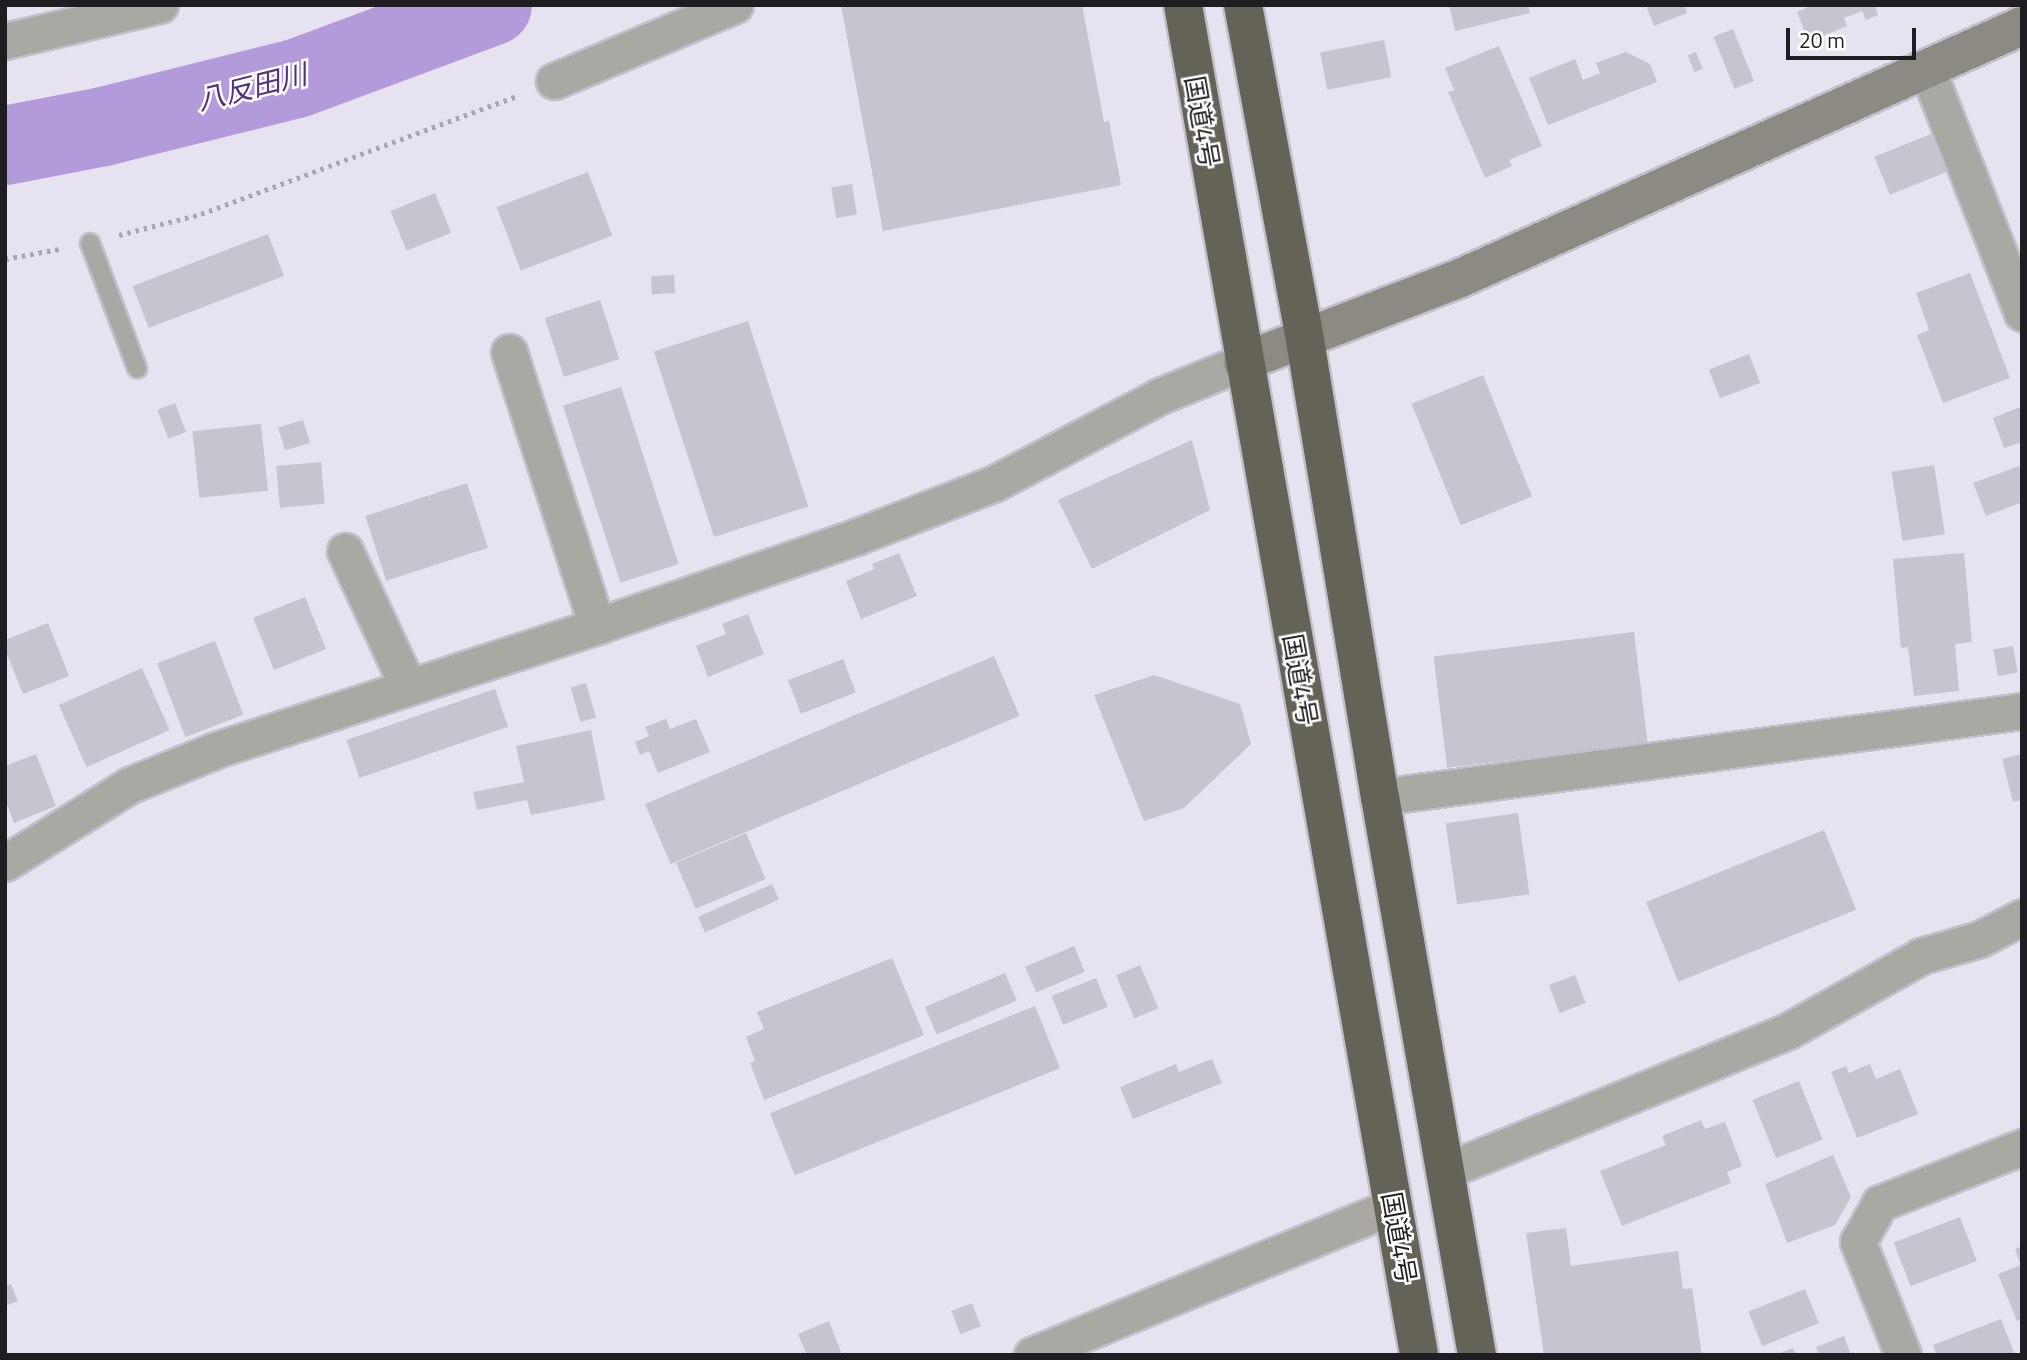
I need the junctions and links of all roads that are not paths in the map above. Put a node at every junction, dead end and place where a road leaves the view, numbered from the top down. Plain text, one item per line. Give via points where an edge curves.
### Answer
1 (160, 5) edge
2 (735, 5) edge
3 (1183, 5) edge
4 (1243, 5) edge
5 (2022, 26) edge
6 (5, 41) edge
7 (1927, 69) junction
8 (554, 81) road end
9 (90, 243) road end
10 (2022, 313) edge
11 (1305, 340) junction
12 (509, 352) dead end
13 (1243, 362) junction
14 (136, 368) dead end
15 (345, 551) dead end
16 (597, 626) junction
17 (408, 687) junction
18 (2022, 711) edge
19 (1380, 797) junction
20 (5, 863) edge
21 (2022, 917) edge
22 (2022, 1147) edge
23 (1445, 1171) junction
24 (1393, 1206) junction
25 (1032, 1355) edge
26 (1419, 1355) edge
27 (1477, 1355) edge
28 (1903, 1355) edge

1 - 6 street
2 - 8 street
3 - 13 highway, 国道4号
4 - 11 highway
5 - 7 street
7 - 10 street
7 - 11 street via 1456,280
9 - 14 lane
11 - 13 street
11 - 19 highway
12 - 16 street
13 - 16 street via 1160,396 995,483 858,536
13 - 24 highway, 国道4号
15 - 17 street
16 - 17 street
17 - 20 street via 216,750 130,785
18 - 19 street
19 - 23 highway
21 - 23 street via 1980,939 1920,956 1788,1031
22 - 28 street via 1880,1203 1858,1242
23 - 27 highway
24 - 25 street
24 - 26 highway, 国道4号

